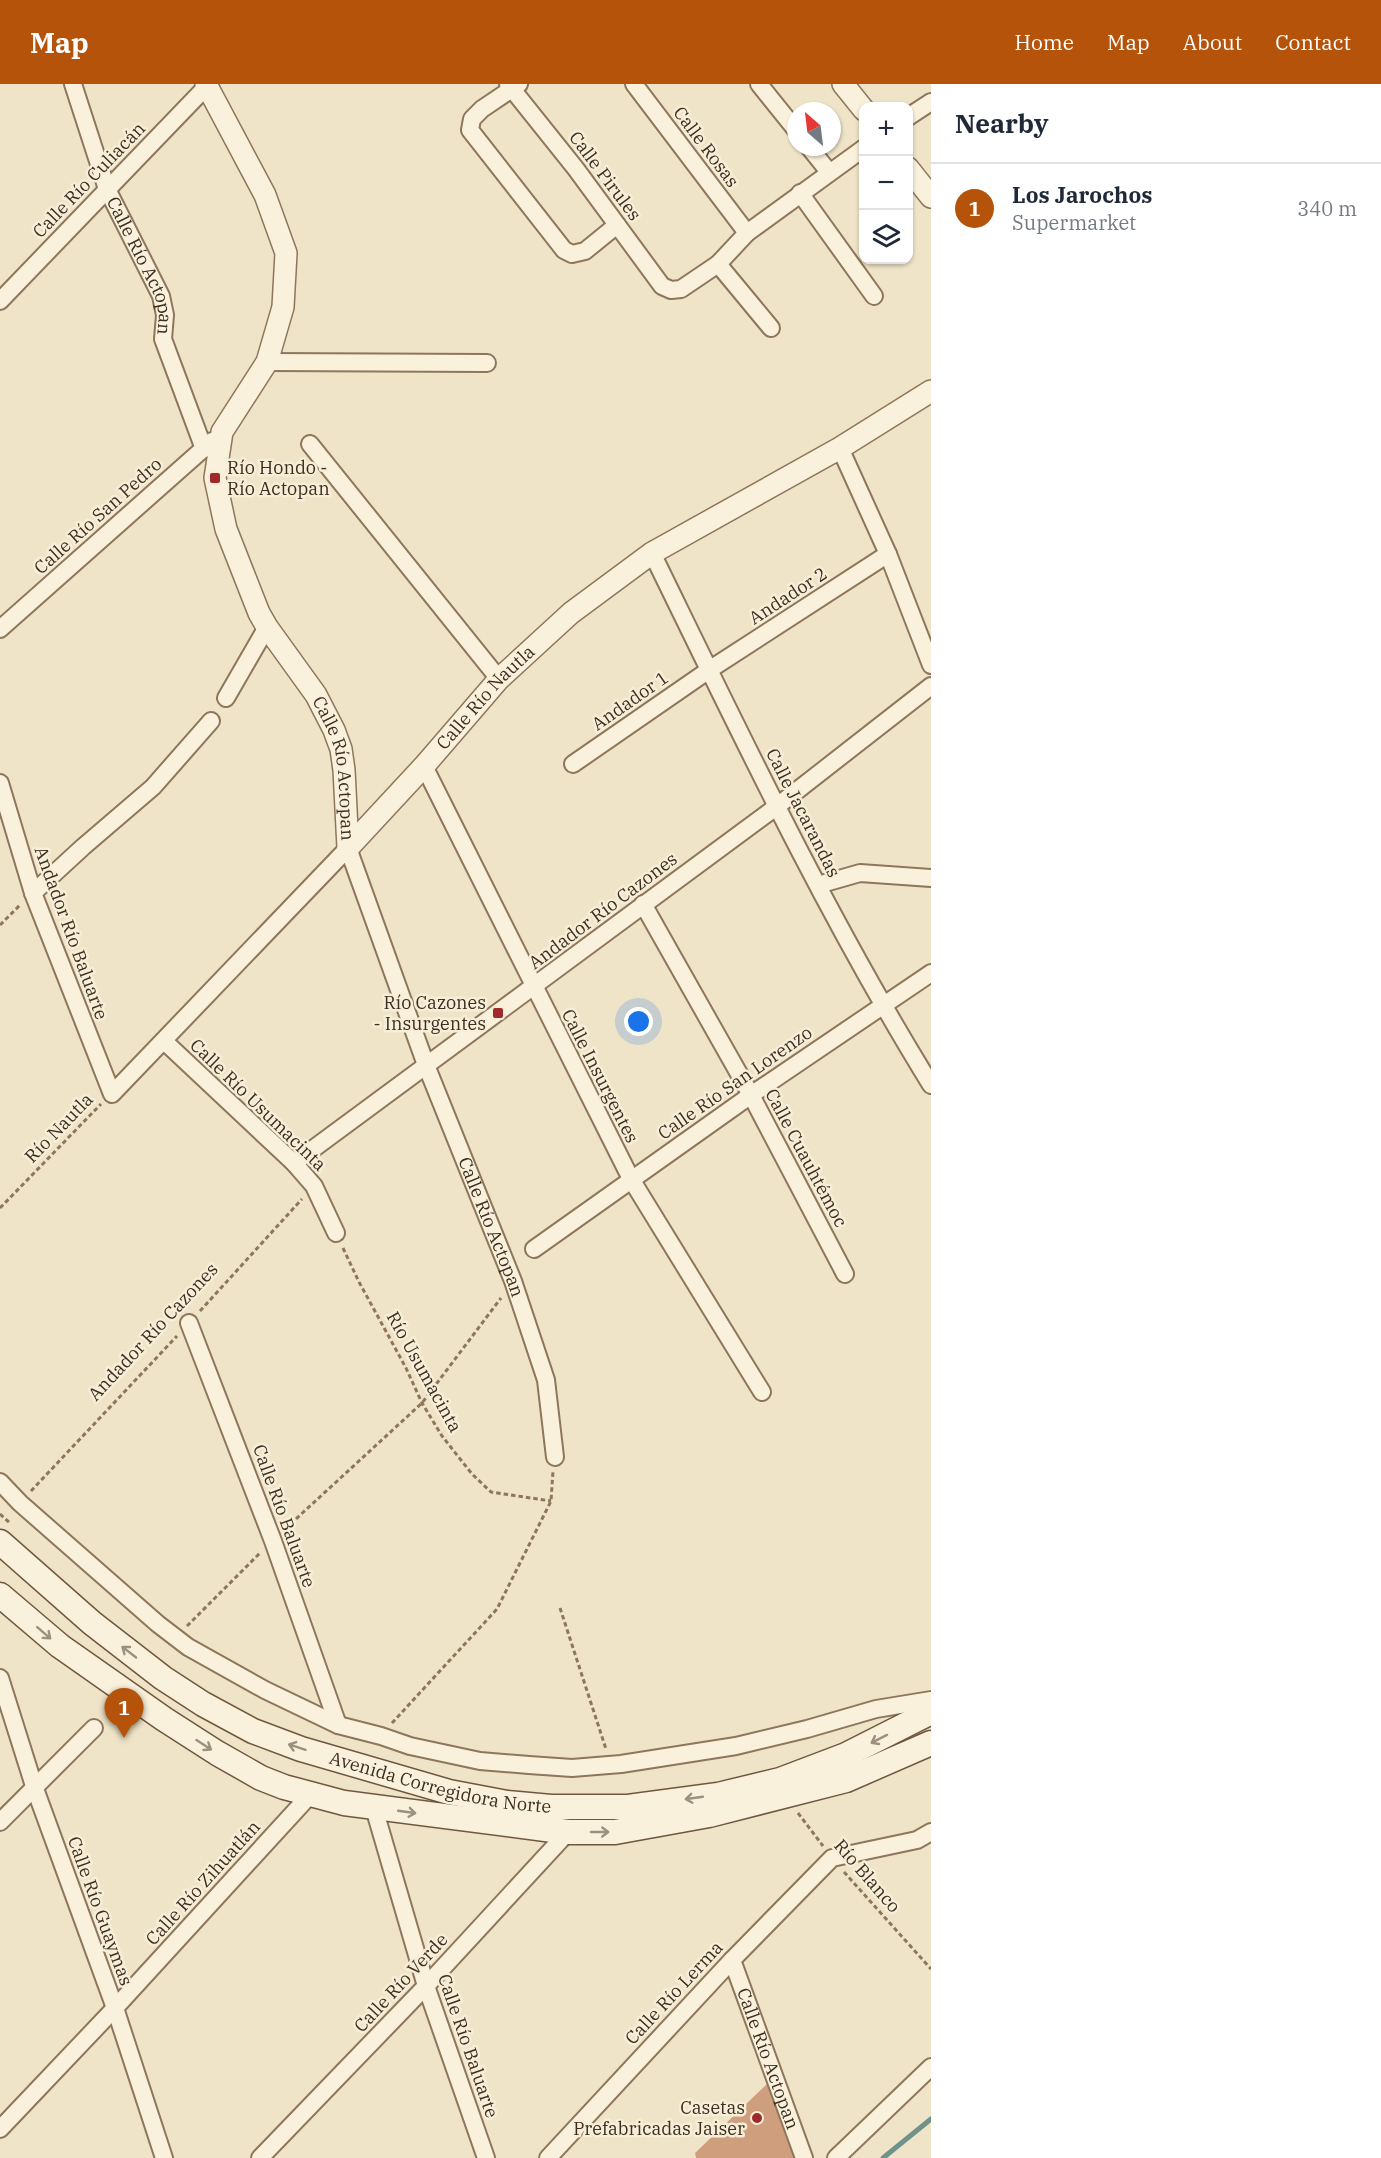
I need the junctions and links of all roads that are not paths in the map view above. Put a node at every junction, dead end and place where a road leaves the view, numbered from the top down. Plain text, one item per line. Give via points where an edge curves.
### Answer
1 (74, 84) edge
2 (634, 84) edge
3 (759, 84) edge
4 (843, 84) edge
5 (207, 85) edge
6 (513, 86) edge
7 (931, 102) edge
8 (859, 104) edge
9 (913, 114) edge
10 (787, 119) edge
11 (859, 151) edge
12 (816, 156) edge
13 (829, 172) junction
14 (913, 173) edge
15 (107, 189) junction
16 (800, 193) junction
17 (931, 197) edge
18 (617, 225) junction
19 (747, 233) junction
20 (718, 264) junction
21 (874, 296) dead end
22 (0, 301) edge
23 (771, 328) dead end
24 (267, 362) junction
25 (487, 363) dead end
26 (931, 391) edge
27 (222, 432) junction
28 (310, 444) dead end
29 (204, 448) junction
30 (840, 448) junction
31 (652, 553) junction
32 (888, 554) junction
33 (267, 627) junction
34 (0, 629) edge
35 (931, 665) edge
36 (709, 670) junction
37 (499, 679) junction
38 (931, 686) edge
39 (226, 698) dead end
40 (211, 721) dead end
41 (573, 764) dead end
42 (424, 766) junction
43 (0, 783) edge
44 (777, 807) junction
45 (348, 848) junction
46 (931, 878) edge
47 (818, 885) junction
48 (33, 893) junction
49 (643, 904) junction
50 (931, 973) edge
51 (533, 987) junction
52 (883, 1006) junction
53 (164, 1041) junction
54 (426, 1065) junction
55 (931, 1085) edge
56 (112, 1094) joint
57 (751, 1095) junction
58 (294, 1163) junction
59 (631, 1179) junction
60 (336, 1233) road end
61 (534, 1249) dead end
62 (845, 1274) dead end
63 (189, 1323) road end
64 (762, 1392) dead end
65 (555, 1457) road end
66 (0, 1482) edge
67 (0, 1542) edge
68 (0, 1595) edge
69 (0, 1678) edge
70 (931, 1700) edge
71 (931, 1712) edge
72 (338, 1725) junction
73 (93, 1728) dead end
74 (931, 1743) edge
75 (34, 1786) junction
76 (310, 1795) junction
77 (374, 1808) junction
78 (0, 1822) edge
79 (568, 1832) junction
80 (931, 1833) edge
81 (732, 1960) junction
82 (426, 1986) junction
83 (115, 2008) junction
84 (931, 2067) edge
85 (0, 2129) edge
86 (164, 2158) edge
87 (260, 2158) edge
88 (486, 2158) edge
89 (548, 2158) edge
90 (804, 2158) edge
91 (836, 2158) edge

1 - 15 street, Calle Río Actopan
2 - 19 street, Calle Rosas
3 - 10 street
4 - 8 street
5 - 15 street, Calle Río Culiacán
5 - 24 street via 265,195 286,253 283,307
6 - 18 street, Calle Pirules
6 - 18 street via 482,109 472,119 470,129 564,250 572,254 585,251
7 - 9 street
11 - 13 street
12 - 13 street
13 - 16 street
14 - 17 street
15 - 22 street, Calle Río Culiacán
15 - 29 street, Calle Río Actopan via 161,296 165,315 163,339
16 - 19 street
16 - 21 street
18 - 20 street, Calle Pirules via 662,286 671,290 681,289
19 - 20 street
20 - 23 street
24 - 25 street
24 - 27 street
26 - 30 street, Calle Río Nautla
27 - 29 street, Calle Río San Pedro
27 - 33 street, Calle Río Actopan via 215,478 226,529
28 - 37 street
29 - 34 street, Calle Río San Pedro
30 - 31 street, Calle Río Nautla
30 - 32 street
31 - 36 street, Calle Jacarandas
31 - 37 street, Calle Río Nautla via 571,613
32 - 35 street
32 - 36 street, Andador 2
33 - 39 street
33 - 45 street, Calle Río Actopan via 316,695 341,749
36 - 41 street, Andador 1
36 - 44 street, Calle Jacarandas
37 - 42 street, Calle Río Nautla
38 - 44 street, Andador Río Cazones
40 - 48 street via 153,787
42 - 45 street, Calle Río Nautla
42 - 51 street, Calle Insurgentes
43 - 48 street, Andador Río Baluarte
44 - 47 street, Calle Jacarandas
44 - 49 street, Andador Río Cazones
45 - 53 street, Calle Río Nautla
45 - 54 street, Calle Río Actopan
46 - 47 street via 860,873
47 - 52 street, Calle Jacarandas
48 - 56 street, Andador Río Baluarte
49 - 51 street, Andador Río Cazones
49 - 57 street, Calle Cuauhtémoc
50 - 52 street, Calle Río San Lorenzo
51 - 54 street, Andador Río Cazones
51 - 59 street, Calle Insurgentes
52 - 55 street, Calle Jacarandas
52 - 57 street, Calle Río San Lorenzo
53 - 56 street, Calle Río Nautla
53 - 58 street, Calle Río Usumacinta
54 - 58 street, Andador Río Cazones
54 - 65 street, Calle Río Actopan via 513,1281 546,1380
57 - 59 street, Calle Río San Lorenzo
57 - 62 street, Calle Cuauhtémoc
58 - 60 street, Calle Río Usumacinta via 314,1186
59 - 61 street, Calle Río San Lorenzo
59 - 64 street, Calle Insurgentes
63 - 72 street, Calle Río Baluarte
66 - 72 street via 175,1638 265,1690
71 -> 67 main road, Avenida Corregidora Norte via 846,1755 791,1776 718,1795 628,1807 507,1803 449,1792 253,1731 163,1678 92,1623
68 -> 76 main road, Avenida Corregidora Norte via 60,1646 173,1725 261,1778
69 - 75 street, Calle Río Guaymas
70 - 72 street via 876,1709 736,1746 572,1768 480,1761
73 - 75 street
79 -> 74 main road, Avenida Corregidora Norte via 615,1832 786,1797 846,1780
75 - 78 street
75 - 83 street, Calle Río Guaymas
76 - 77 main road, Avenida Corregidora Norte
76 - 83 street, Calle Río Zihuatlán
77 -> 79 main road, Avenida Corregidora Norte
77 - 82 street, Calle Río Baluarte
79 - 82 street, Calle Río Verde
80 - 81 street, Calle Río Lerma via 917,1840 832,1858
81 - 89 street, Calle Río Lerma
81 - 90 street, Calle Río Actopan
82 - 87 street, Calle Río Verde
82 - 88 street, Calle Río Baluarte
83 - 85 street, Calle Río Zihuatlán
83 - 86 street, Calle Río Guaymas
84 - 91 street

